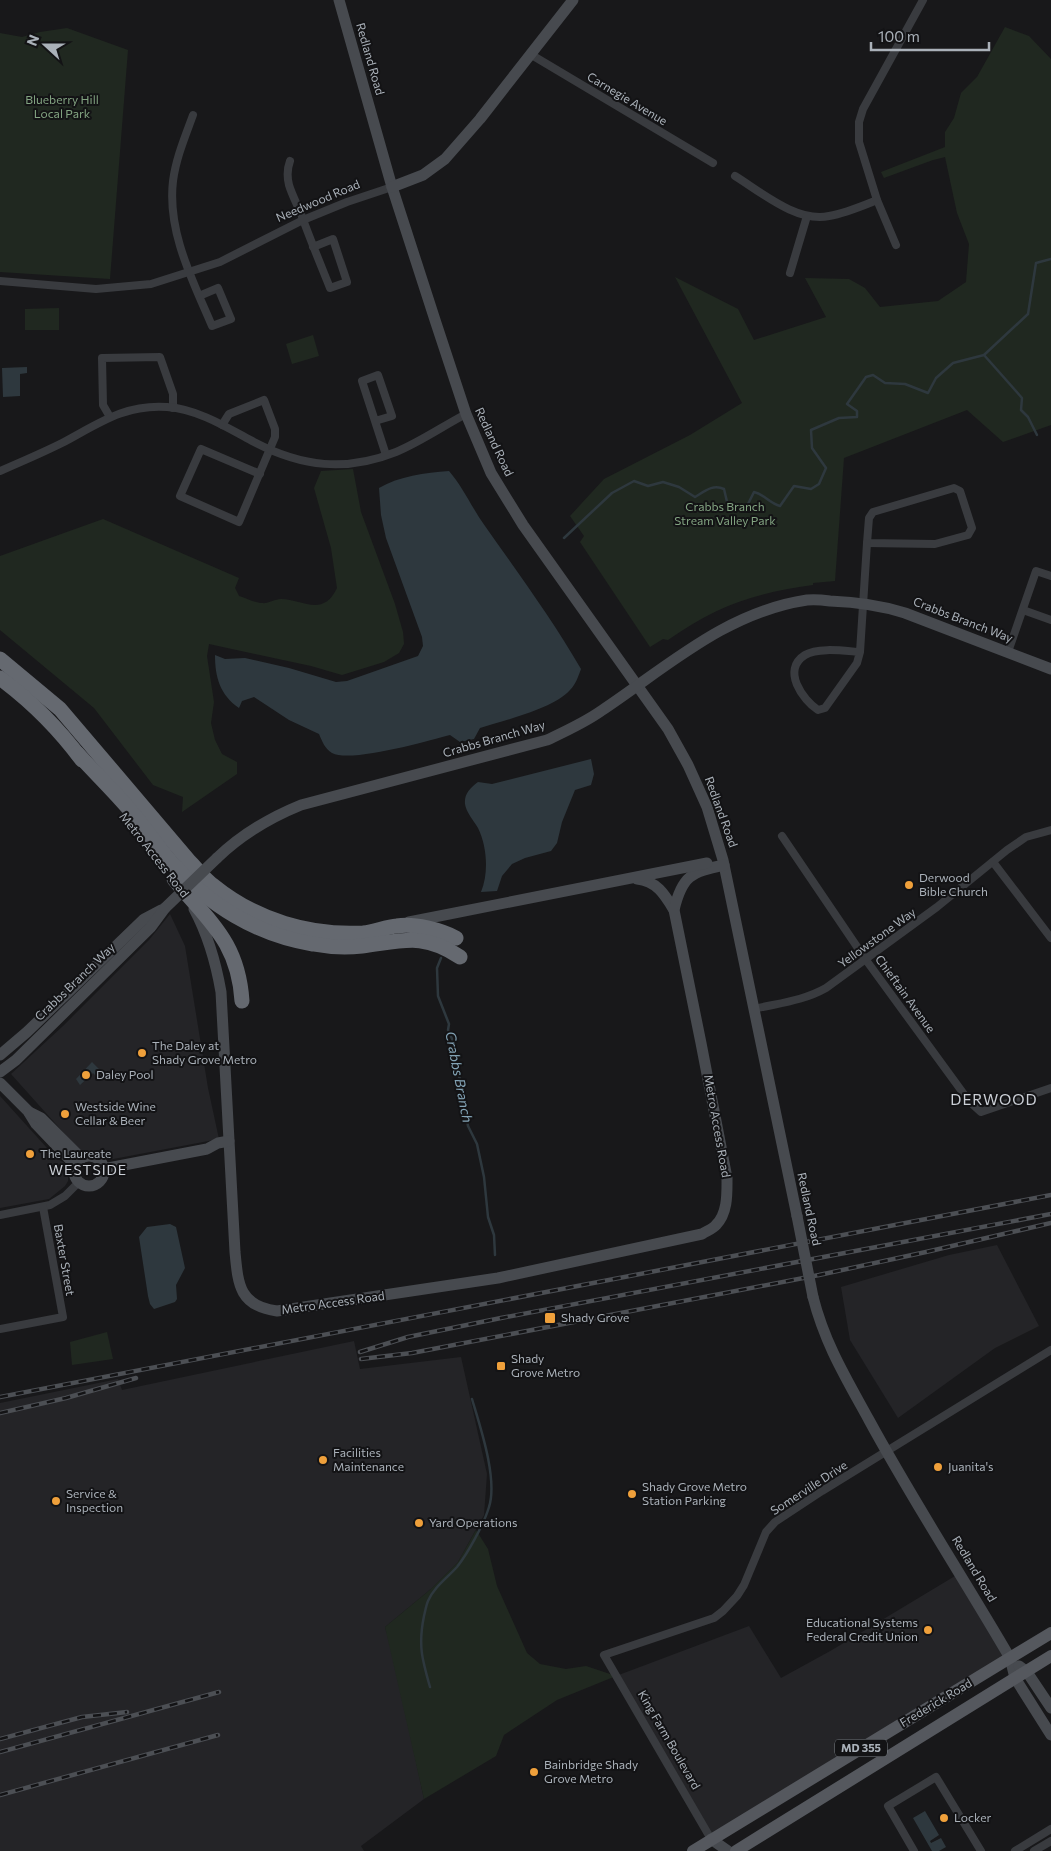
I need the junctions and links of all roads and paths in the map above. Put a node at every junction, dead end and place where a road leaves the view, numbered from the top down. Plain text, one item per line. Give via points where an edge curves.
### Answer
1 (339, 0) edge
2 (573, 0) edge
3 (923, 0) edge
4 (530, 54) junction
5 (193, 115) dead end
6 (290, 161) dead end
7 (713, 163) dead end
8 (735, 176) dead end
9 (392, 187) junction
10 (877, 200) junction
11 (807, 216) junction
12 (303, 220) junction
13 (896, 245) dead end
14 (314, 246) junction
15 (190, 273) junction
16 (790, 273) dead end
17 (0, 282) edge
18 (199, 296) junction
19 (173, 408) junction
20 (466, 414) junction
21 (110, 417) junction
22 (375, 421) junction
23 (222, 425) junction
24 (270, 450) junction
25 (386, 456) junction
26 (0, 471) edge
27 (260, 474) junction
28 (867, 543) junction
29 (1051, 576) edge
30 (864, 603) junction
31 (1023, 610) junction
32 (1051, 620) edge
33 (860, 652) junction
34 (1008, 652) junction
35 (0, 659) edge
36 (1051, 669) edge
37 (0, 678) edge
38 (637, 685) junction
39 (76, 753) junction
40 (1051, 830) edge
41 (782, 836) dead end
42 (724, 862) junction
43 (993, 862) junction
44 (631, 878) junction
45 (188, 896) junction
46 (165, 908) junction
47 (674, 910) junction
48 (398, 925) junction
49 (456, 938) dead end
50 (1051, 938) edge
51 (460, 958) dead end
52 (866, 960) junction
53 (242, 1001) dead end
54 (754, 1009) junction
55 (0, 1054) edge
56 (0, 1072) edge
57 (0, 1082) edge
58 (1051, 1088) edge
59 (230, 1141) junction
60 (207, 1149) junction
61 (231, 1160) junction
62 (78, 1162) junction
63 (104, 1169) junction
64 (78, 1182) junction
65 (43, 1207) junction
66 (0, 1215) edge
67 (0, 1329) edge
68 (1051, 1350) edge
69 (886, 1451) junction
70 (1051, 1633) edge
71 (604, 1655) joint
72 (1051, 1656) edge
73 (1010, 1658) junction
74 (1027, 1672) junction
75 (1015, 1678) junction
76 (1051, 1708) edge
77 (1051, 1735) edge
78 (1051, 1829) edge
79 (1051, 1841) edge
80 (711, 1845) edge
81 (693, 1851) edge
82 (728, 1851) edge
83 (736, 1851) edge
84 (914, 1851) edge
85 (981, 1851) edge
86 (1015, 1851) edge
87 (1034, 1851) edge

1 - 9 main road, Redland Road
2 - 4 main road, Needwood Road
3 - 10 street via 863,109 860,122 859,142
4 - 7 street, Carnegie Avenue
4 - 9 main road, Needwood Road via 445,159 423,175
5 - 15 street via 177,162 172,198 175,229
6 - 12 street via 287,170 289,184
8 - 11 street via 793,212
9 - 12 street, Needwood Road
9 - 20 main road, Redland Road
10 - 11 street via 828,217
10 - 13 street
11 - 16 street
12 - 14 street
12 - 15 street, Needwood Road via 220,262
14 - 14 street via 333,239 347,282 330,288
15 - 17 street, Needwood Road via 134,287
15 - 18 street
18 - 18 street via 218,288 231,319 212,326
19 - 21 street via 134,409
19 - 21 street via 174,394 160,357 102,358 103,405
19 - 23 street
20 - 25 street
20 - 38 main road, Redland Road via 491,473 523,525
21 - 26 street
22 - 22 street via 362,381 378,375 392,416
22 - 25 street
23 - 24 street
23 - 24 street via 229,414 264,400 276,433
24 - 25 street via 313,464 352,463
24 - 27 street
27 - 27 street via 239,522 180,496 201,448
28 - 28 street via 869,518 873,512 954,488 960,491 972,528 968,535 935,544
28 - 30 street
29 - 31 street via 1036,571
30 - 33 street
30 - 34 main road, Crabbs Branch Way via 885,606
30 - 38 main road, Crabbs Branch Way via 810,600 771,608 738,621 701,642
31 - 32 street
31 - 34 street
33 - 33 street via 857,663 825,708 818,710 799,692 795,669 805,655 842,650
34 - 36 main road, Crabbs Branch Way
35 - 48 highway, Metro Access Road via 60,709 190,862 226,895 272,919 312,930 363,933
37 - 39 highway, Metro Access Road via 38,710
38 - 42 main road, Redland Road via 688,765 707,807
38 - 46 main road, Crabbs Branch Way, bridge via 601,712 547,740 281,813 233,842
39 - 45 highway, Metro Access Road
39 - 51 highway via 129,809 196,889 230,914 297,941 338,947 423,940 437,944
40 - 43 street, Yellowstone Way via 1026,837
41 - 52 street, Chieftain Avenue
42 - 44 main road, Metro Access Road
42 - 47 main road via 690,876 677,895
42 - 54 main road, Redland Road
43 - 50 street
43 - 52 street, Yellowstone Way
44 - 47 main road via 657,886
44 - 48 main road, Metro Access Road
45 - 53 highway via 215,926 232,954
45 - 59 main road, Metro Access Road via 204,930 221,992
46 - 55 main road, Crabbs Branch Way via 144,919
46 - 56 main road, Crabbs Branch Way via 144,934
47 - 61 main road, Metro Access Road via 727,1178 728,1196 724,1212 716,1225 702,1234 498,1278 287,1310 268,1310 247,1298 239,1283
48 - 49 highway via 445,932
52 - 54 street, Yellowstone Way via 813,995
52 - 58 street, Chieftain Avenue via 970,1102 981,1112
54 - 69 main road, Redland Road, bridge via 819,1321 831,1350
57 - 62 main road via 36,1124
59 - 60 main road
59 - 61 main road, Metro Access Road
60 - 61 main road
60 - 63 main road
62 - 63 main road via 93,1157
62 - 64 main road via 74,1174
63 - 64 main road via 97,1183 86,1186
64 - 65 street via 60,1200
65 - 66 street
65 - 67 street, Baxter Street via 63,1317
68 - 69 street, Somerville Drive
69 - 71 street, Somerville Drive via 775,1522 766,1532 744,1585 723,1612 714,1618
69 - 73 main road, Redland Road
70 - 73 main road, Frederick Road / MD 355
71 - 80 street, King Farm Boulevard
72 - 74 main road, Frederick Road / MD 355
73 - 74 main road
73 - 75 main road
73 - 80 main road, Frederick Road / MD 355
74 - 75 main road, Frederick Road / MD 355
74 - 76 main road
75 - 77 main road
75 - 83 main road, Frederick Road / MD 355
78 - 86 street
79 - 87 street
80 - 81 main road, Frederick Road / MD 355
80 - 82 main road, King Farm Boulevard
84 - 85 street via 888,1806 936,1777

